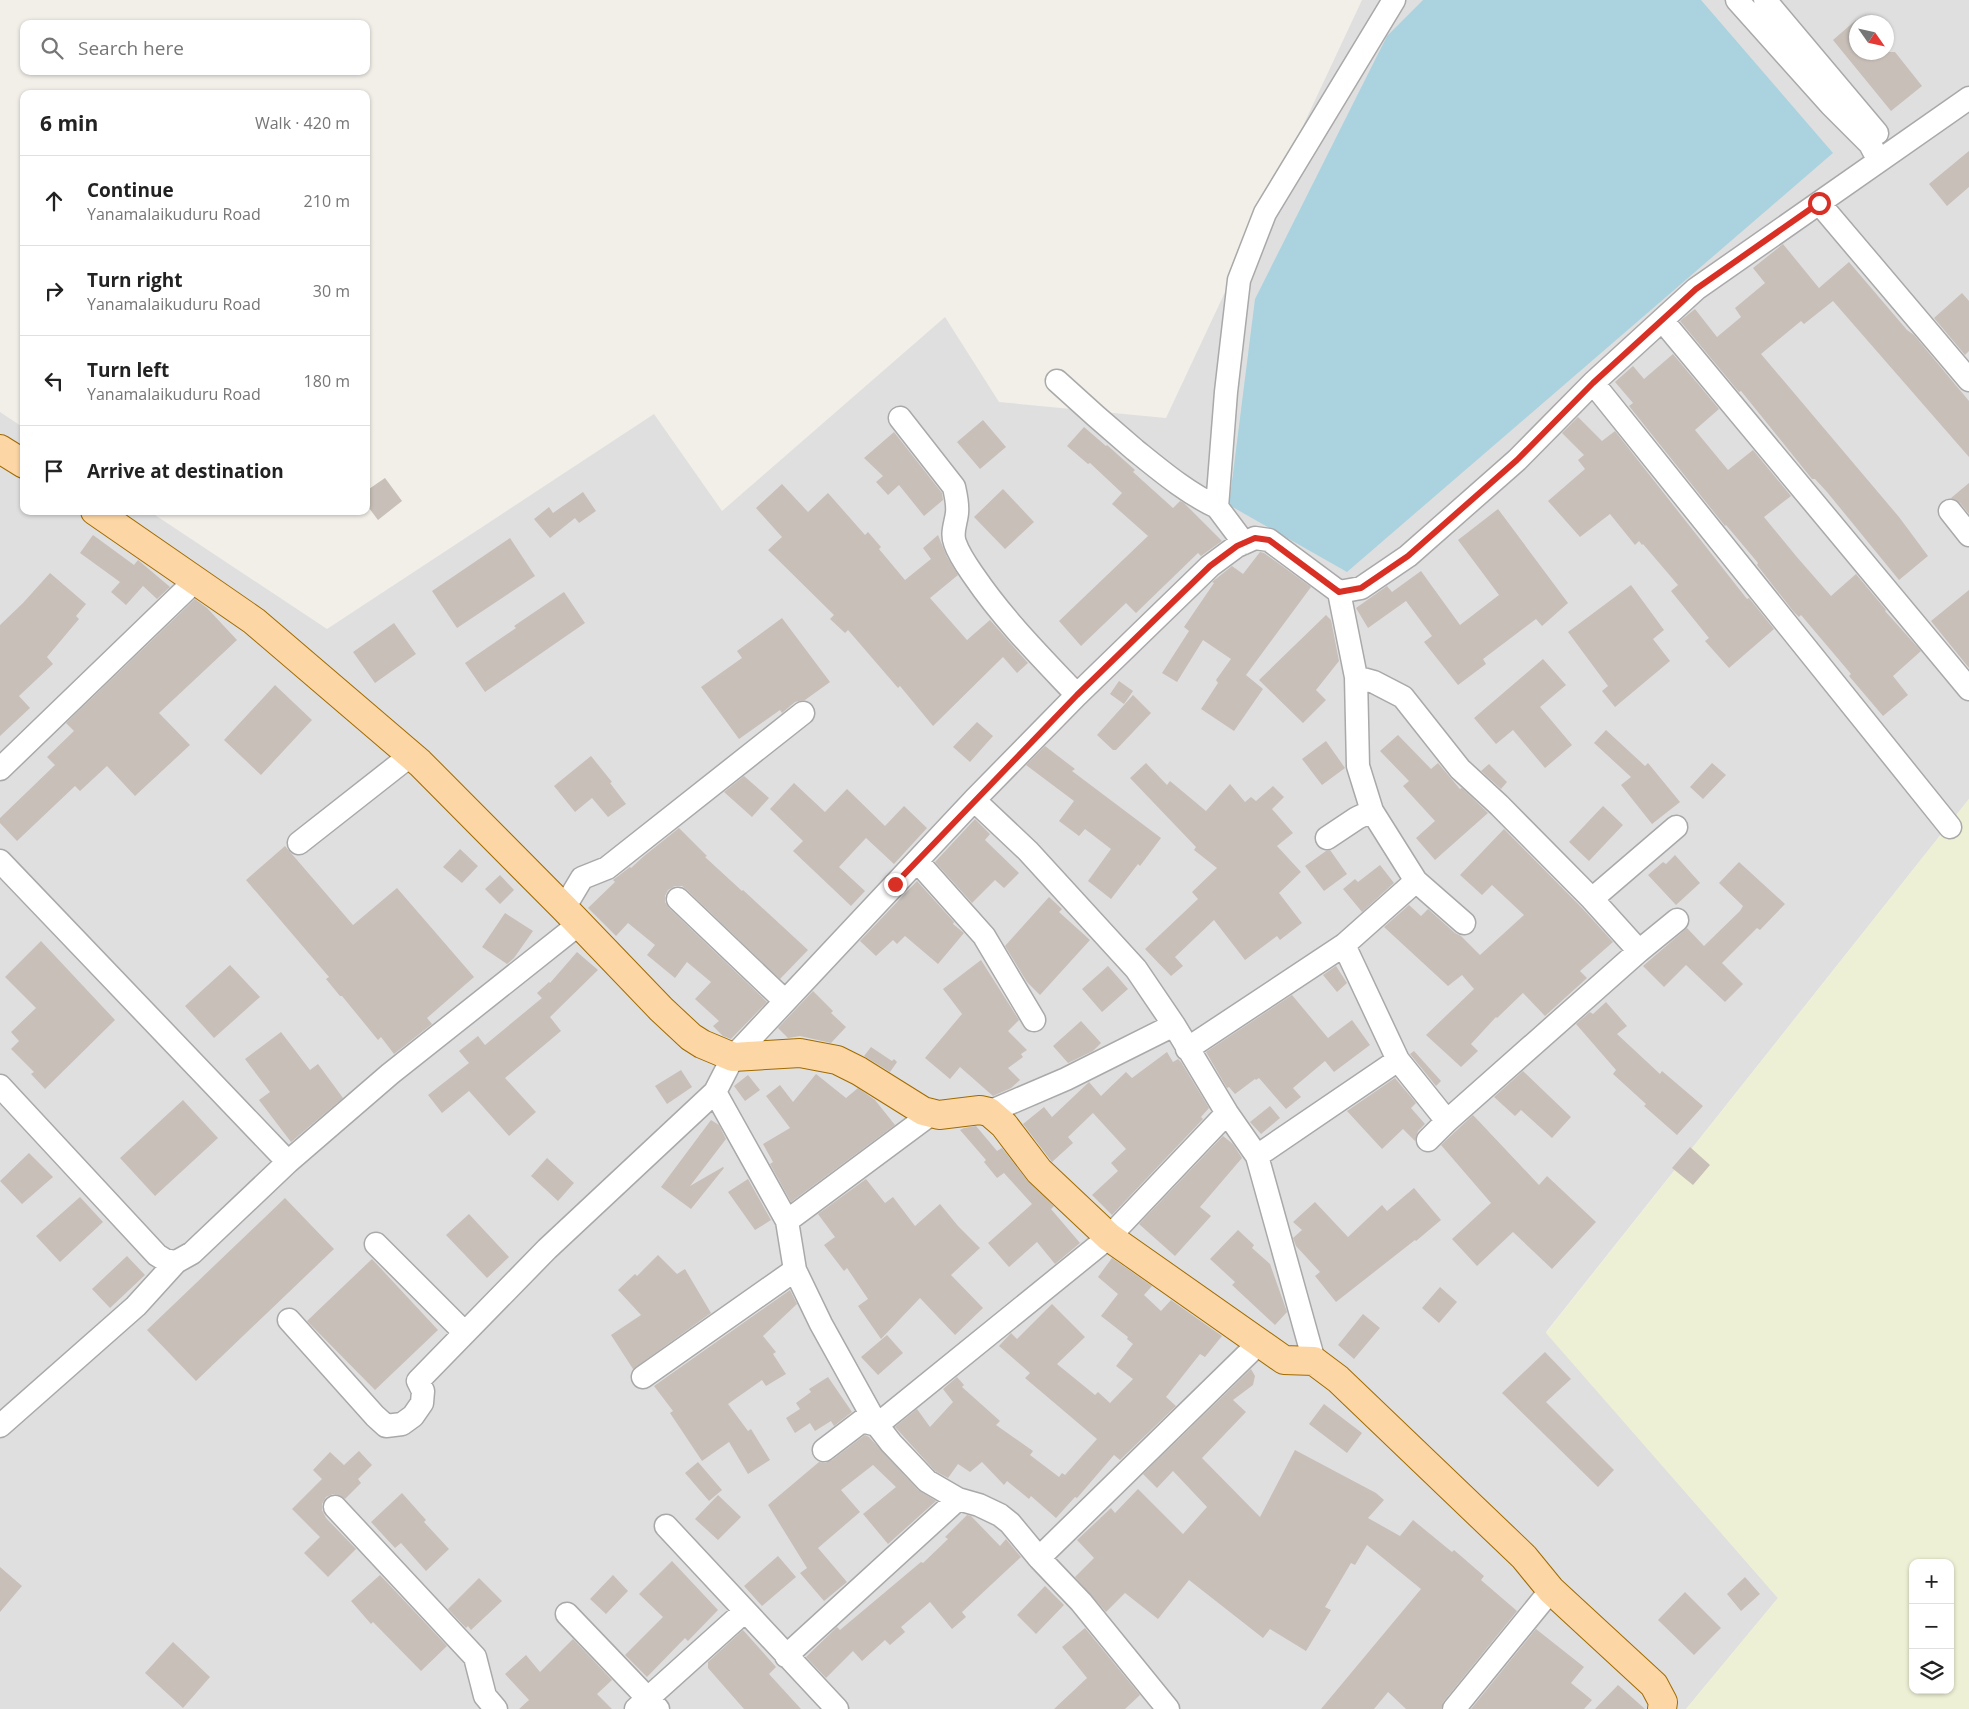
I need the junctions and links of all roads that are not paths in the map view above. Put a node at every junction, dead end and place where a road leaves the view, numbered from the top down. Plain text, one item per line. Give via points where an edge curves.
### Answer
1 (1394, 0) edge
2 (1737, 0) edge
3 (1766, 0) edge
4 (1969, 98) edge
5 (1886, 156) junction
6 (1819, 203) junction
7 (1662, 320) junction
8 (1969, 380) edge
9 (1058, 381) dead end
10 (1593, 383) junction
11 (900, 418) dead end
12 (0, 449) edge
13 (20, 462) edge
14 (1217, 507) junction
15 (1950, 512) dead end
16 (101, 515) edge
17 (1969, 536) edge
18 (1244, 543) junction
19 (196, 580) junction
20 (1339, 592) junction
21 (1356, 677) junction
22 (1969, 689) edge
23 (1077, 695) junction
24 (803, 713) dead end
25 (411, 755) junction
26 (0, 769) edge
27 (974, 800) junction
28 (1372, 811) junction
29 (1676, 827) dead end
30 (1950, 827) dead end
31 (1327, 838) dead end
32 (299, 843) dead end
33 (0, 861) edge
34 (917, 861) junction
35 (1416, 881) junction
36 (678, 899) dead end
37 (1592, 900) junction
38 (572, 916) junction
39 (1678, 920) dead end
40 (1464, 923) dead end
41 (1344, 945) junction
42 (1639, 951) junction
43 (785, 1001) junction
44 (1034, 1020) dead end
45 (1174, 1025) junction
46 (1187, 1049) junction
47 (733, 1057) junction
48 (1398, 1060) junction
49 (0, 1086) edge
50 (715, 1092) junction
51 (989, 1112) junction
52 (1227, 1112) junction
53 (931, 1114) junction
54 (1448, 1121) junction
55 (1428, 1140) dead end
56 (1257, 1156) junction
57 (288, 1162) junction
58 (787, 1221) junction
59 (1109, 1237) junction
60 (376, 1244) dead end
61 (176, 1262) junction
62 (795, 1270) junction
63 (289, 1320) dead end
64 (465, 1333) junction
65 (1259, 1343) junction
66 (1314, 1361) junction
67 (644, 1377) dead end
68 (877, 1425) junction
69 (0, 1426) edge
70 (824, 1450) dead end
71 (958, 1499) junction
72 (336, 1507) dead end
73 (666, 1526) dead end
74 (1039, 1558) junction
75 (1551, 1590) junction
76 (745, 1611) junction
77 (567, 1614) dead end
78 (786, 1656) junction
79 (647, 1705) edge
80 (1160, 1706) edge
81 (496, 1709) edge
82 (837, 1709) edge
83 (1454, 1709) edge
84 (1662, 1709) edge

1 - 14 street via 1265,213 1239,280
2 - 5 street via 1831,105
3 - 5 street
4 - 5 street
5 - 6 street
6 - 7 street via 1696,289
6 - 8 street
7 - 10 street
7 - 22 street
9 - 14 street via 1153,465 1197,498
10 - 20 street via 1517,460 1408,556 1361,588
10 - 30 street
11 - 23 street via 954,487 957,499 954,541 961,556 1022,638
12 - 13 main road
14 - 18 street
15 - 17 street
16 - 19 main road
18 - 20 street via 1255,538 1269,540
18 - 23 street via 1210,566
19 - 25 main road via 254,621
19 - 26 street
20 - 21 street
21 - 28 street via 1358,766
21 - 37 street via 1403,697 1460,769
23 - 27 street
24 - 38 street via 607,868 582,878
25 - 32 street
25 - 38 main road
27 - 34 street
27 - 45 street via 1028,851 1136,969
28 - 31 street
28 - 35 street
29 - 37 street
33 - 57 street
34 - 43 street
34 - 44 street via 984,936
35 - 40 street
35 - 41 street
36 - 43 street
37 - 42 street
38 - 47 main road via 691,1037
38 - 57 street
39 - 42 street
41 - 46 street
41 - 48 street
42 - 54 street
43 - 47 street
45 - 46 street
45 - 51 street via 1066,1079
46 - 52 street
47 - 50 street
47 - 53 main road via 800,1053 837,1060
48 - 54 street
48 - 56 street
49 - 61 street via 156,1255
50 - 58 street
50 - 64 street via 547,1249
51 - 53 main road
51 - 59 main road via 1004,1124 1039,1171
52 - 56 street
52 - 59 street
53 - 58 street
54 - 55 street
56 - 66 street
57 - 61 street via 192,1253
58 - 62 street
59 - 65 main road
59 - 68 street
60 - 64 street
61 - 69 street via 136,1306
62 - 67 street
62 - 68 street
63 - 64 street via 386,1426 402,1424 413,1416 422,1403 423,1391 418,1381
65 - 66 main road via 1284,1360
65 - 74 street
66 - 75 main road via 1338,1379 1524,1557
68 - 70 street via 862,1421
68 - 71 street via 927,1481
71 - 74 street via 1000,1515 1019,1532
71 - 78 street
72 - 81 street via 475,1658 485,1696
73 - 76 street
74 - 80 street via 1081,1602
75 - 83 street
75 - 84 main road via 1654,1685 1663,1702
76 - 78 street
76 - 79 street
77 - 79 street
78 - 82 street

